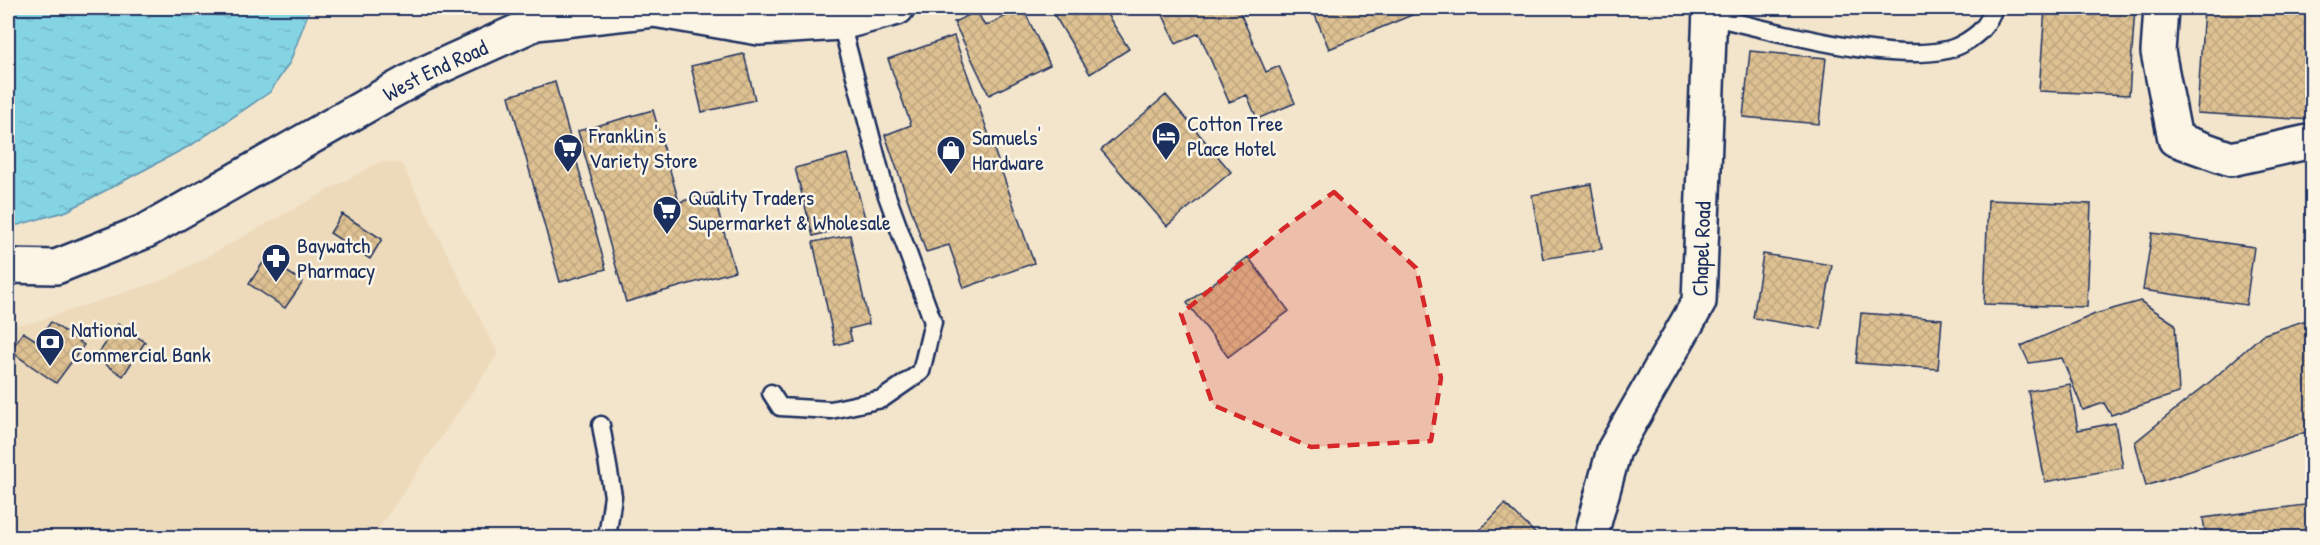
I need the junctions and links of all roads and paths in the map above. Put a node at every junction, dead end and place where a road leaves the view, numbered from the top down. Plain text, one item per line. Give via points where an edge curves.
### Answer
1 (897, 8) edge
2 (1994, 8) edge
3 (2161, 8) edge
4 (1709, 12) edge
5 (841, 23) junction
6 (2313, 141) edge
7 (8, 266) edge
8 (771, 393) dead end
9 (601, 425) dead end
10 (607, 537) edge
11 (1590, 537) edge

1 - 5 main road, West End Road
2 - 4 lane via 1987,26 1961,45 1924,54 1825,42
3 - 6 main road via 2158,52 2175,139 2230,159
4 - 11 main road, Chapel Road via 1699,302 1614,450
5 - 7 main road, West End Road via 759,28 654,10 536,23 394,90 146,231 56,267
5 - 8 lane via 886,193 933,322 921,372 882,399 821,410 780,407
9 - 10 lane via 613,496

